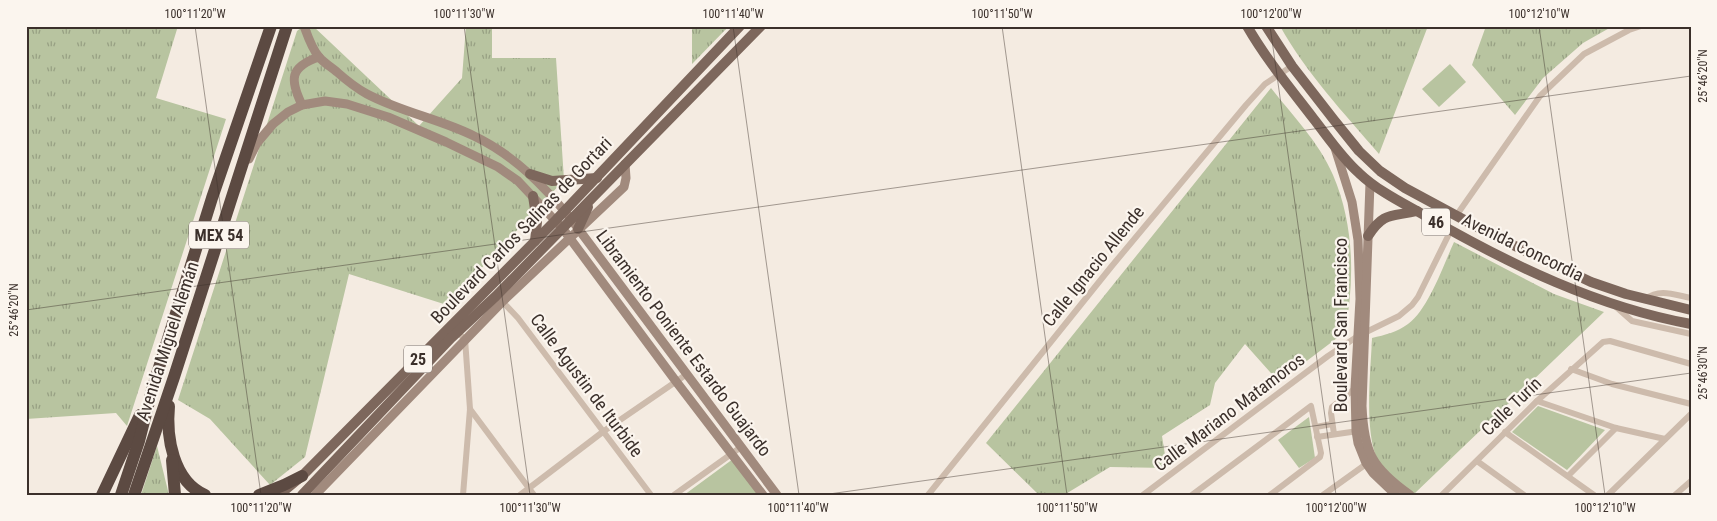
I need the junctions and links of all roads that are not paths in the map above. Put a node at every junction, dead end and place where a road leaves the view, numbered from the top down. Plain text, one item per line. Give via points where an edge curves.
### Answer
1 (271, 26) edge
2 (287, 26) edge
3 (304, 26) edge
4 (740, 26) edge
5 (761, 26) edge
6 (1247, 26) edge
7 (1266, 26) edge
8 (1640, 26) edge
9 (319, 57) junction
10 (1292, 66) junction
11 (1278, 75) junction
12 (302, 105) junction
13 (1334, 145) junction
14 (1359, 151) junction
15 (625, 164) junction
16 (530, 174) junction
17 (597, 178) junction
18 (1370, 183) junction
19 (600, 190) junction
20 (232, 195) junction
21 (533, 196) junction
22 (1417, 211) junction
23 (568, 215) junction
24 (1456, 216) junction
25 (559, 225) junction
26 (578, 229) junction
27 (1451, 230) junction
28 (1368, 236) junction
29 (569, 237) junction
30 (535, 241) junction
31 (1527, 252) junction
32 (582, 254) junction
33 (550, 255) junction
34 (1691, 298) edge
35 (499, 299) junction
36 (1646, 299) junction
37 (1614, 305) junction
38 (1691, 310) edge
39 (1691, 324) edge
40 (1361, 334) junction
41 (1691, 334) edge
42 (461, 336) junction
43 (1691, 364) edge
44 (1571, 370) junction
45 (687, 374) junction
46 (174, 377) junction
47 (675, 380) junction
48 (1359, 386) junction
49 (152, 390) junction
50 (1538, 401) junction
51 (1691, 404) edge
52 (470, 409) junction
53 (1691, 414) edge
54 (1332, 424) junction
55 (1316, 427) junction
56 (1616, 428) junction
57 (1360, 430) junction
58 (604, 431) junction
59 (1505, 432) junction
60 (1334, 434) junction
61 (1318, 437) junction
62 (1665, 439) junction
63 (145, 442) junction
64 (170, 446) junction
65 (741, 447) junction
66 (732, 453) junction
67 (1369, 461) junction
68 (1477, 461) junction
69 (302, 476) junction
70 (1568, 476) junction
71 (1691, 481) edge
72 (529, 488) junction
73 (1444, 492) edge
74 (1676, 494) edge
75 (102, 495) edge
76 (121, 495) edge
77 (134, 495) edge
78 (175, 495) edge
79 (205, 495) edge
80 (258, 495) edge
81 (279, 495) edge
82 (302, 495) edge
83 (316, 495) edge
84 (463, 495) edge
85 (520, 495) edge
86 (534, 495) edge
87 (651, 495) edge
88 (674, 495) edge
89 (763, 495) edge
90 (777, 495) edge
91 (928, 495) edge
92 (1143, 495) edge
93 (1192, 495) edge
94 (1270, 495) edge
95 (1323, 495) edge
96 (1396, 495) edge
97 (1410, 495) edge
98 (1454, 495) edge
99 (1524, 495) edge
100 (1594, 495) edge
101 (1608, 495) edge

1 - 49 highway, Avenida Miguel Alemán / MEX 54 via 212,198
2 - 20 highway, Avenida Miguel Alemán / MEX 54
3 - 9 street
4 - 17 main road, Boulevard Carlos Salinas de Gortari / 25
5 - 15 main road, Boulevard Carlos Salinas de Gortari / 25
6 - 11 main road, Avenida Concordia / 46
7 - 10 main road, Avenida Concordia / 46
8 - 24 street via 1584,54 1540,96
9 - 12 street via 295,72 295,90
9 - 16 street, Libramiento Poniente Estardo Guajardo via 367,94 474,136
10 - 11 street, Calle Ignacio Allende
10 - 14 main road, Avenida Concordia / 46
11 - 13 main road, Avenida Concordia / 46
11 - 91 street, Calle Ignacio Allende via 1254,95 1202,157
12 - 20 street via 273,124 257,143
12 - 21 street, Libramiento Poniente Estardo Guajardo via 325,101 347,104 388,117 480,158 518,181
13 - 18 main road, Avenida Concordia / 46
13 - 40 street, Boulevard San Francisco via 1356,221
14 - 18 main road
14 - 24 main road, Avenida Concordia / 46 via 1386,176
15 - 19 main road, Boulevard Carlos Salinas de Gortari / 25
15 - 26 street via 624,187
16 - 17 main road via 552,181
16 - 23 street, Libramiento Poniente Estardo Guajardo
17 - 23 main road, Boulevard Carlos Salinas de Gortari / 25
18 - 22 main road, Avenida Concordia / 46
18 - 28 street, Boulevard San Francisco
19 - 23 main road, Boulevard Carlos Salinas de Gortari / 25
19 - 26 main road
20 - 46 highway, Avenida Miguel Alemán / MEX 54
21 - 25 street, Libramiento Poniente Estardo Guajardo
21 - 30 main road
22 - 27 main road, Avenida Concordia / 46
22 - 28 main road via 1386,217
23 - 25 main road, Boulevard Carlos Salinas de Gortari / 25
23 - 26 street, Libramiento Poniente Estardo Guajardo
24 - 31 main road, Avenida Concordia / 46
25 - 29 street, Libramiento Poniente Estardo Guajardo
25 - 30 main road, Boulevard Carlos Salinas de Gortari / 25
25 - 35 main road, Boulevard Carlos Salinas de Gortari / 25
26 - 29 street
26 - 45 street, Libramiento Poniente Estardo Guajardo
27 - 31 main road via 1458,224 1465,224 1510,249
27 - 37 main road, Avenida Concordia / 46 via 1547,279
27 - 40 street, Calle Mariano Matamoros via 1412,305 1399,316
28 - 40 street, Boulevard San Francisco
29 - 32 street, Libramiento Poniente Estardo Guajardo
29 - 33 street
30 - 69 main road, Boulevard Carlos Salinas de Gortari / 25
31 - 36 main road, Avenida Concordia / 46 via 1590,282
32 - 33 street via 576,250 562,250
32 - 47 street, Libramiento Poniente Estardo Guajardo
33 - 35 street
34 - 36 street via 1661,292
35 - 42 main road, Boulevard Carlos Salinas de Gortari / 25
35 - 58 street, Calle Agustin de Iturbide via 518,318
36 - 38 main road, Avenida Concordia / 46
37 - 39 main road, Avenida Concordia / 46
37 - 41 street via 1632,321
40 - 48 street, Boulevard San Francisco
40 - 92 street, Calle Mariano Matamoros
42 - 52 street
42 - 82 main road, Boulevard Carlos Salinas de Gortari / 25
42 - 83 street
43 - 44 street, Calle Turín via 1610,341 1603,342
44 - 50 street, Calle Turín
44 - 51 street
45 - 47 street
45 - 65 street, Libramiento Poniente Estardo Guajardo
46 - 63 highway, Avenida Miguel Alemán / MEX 54
46 - 64 highway via 168,418
47 - 58 street
47 - 66 street, Libramiento Poniente Estardo Guajardo
48 - 54 street via 1333,405
48 - 57 street, Boulevard San Francisco
49 - 63 highway, Avenida Miguel Alemán / MEX 54
49 - 75 highway
50 - 56 street
50 - 59 street, Calle Turín
52 - 72 street
52 - 84 street
53 - 62 street
54 - 55 street
54 - 60 street
55 - 61 street
55 - 93 street via 1310,406
56 - 62 street
56 - 70 street
57 - 60 street
57 - 67 street, Boulevard San Francisco via 1358,443
58 - 72 street
58 - 87 street, Calle Agustin de Iturbide
59 - 68 street, Calle Turín
59 - 70 street
60 - 61 street
61 - 94 street via 1319,457
62 - 101 street
63 - 76 highway, Avenida Miguel Alemán / MEX 54
63 - 77 highway, Avenida Miguel Alemán / MEX 54
64 - 78 highway
64 - 79 highway via 189,484
65 - 66 street
65 - 90 street, Libramiento Poniente Estardo Guajardo
66 - 88 street
66 - 89 street, Libramiento Poniente Estardo Guajardo
67 - 95 street
67 - 96 street, Boulevard San Francisco via 1373,474
67 - 97 street, Boulevard San Francisco
68 - 73 street, Calle Turín
68 - 99 street
69 - 80 highway
69 - 81 main road, Boulevard Carlos Salinas de Gortari / 25
70 - 100 street
71 - 74 street
72 - 85 street
72 - 86 street
73 - 98 street

